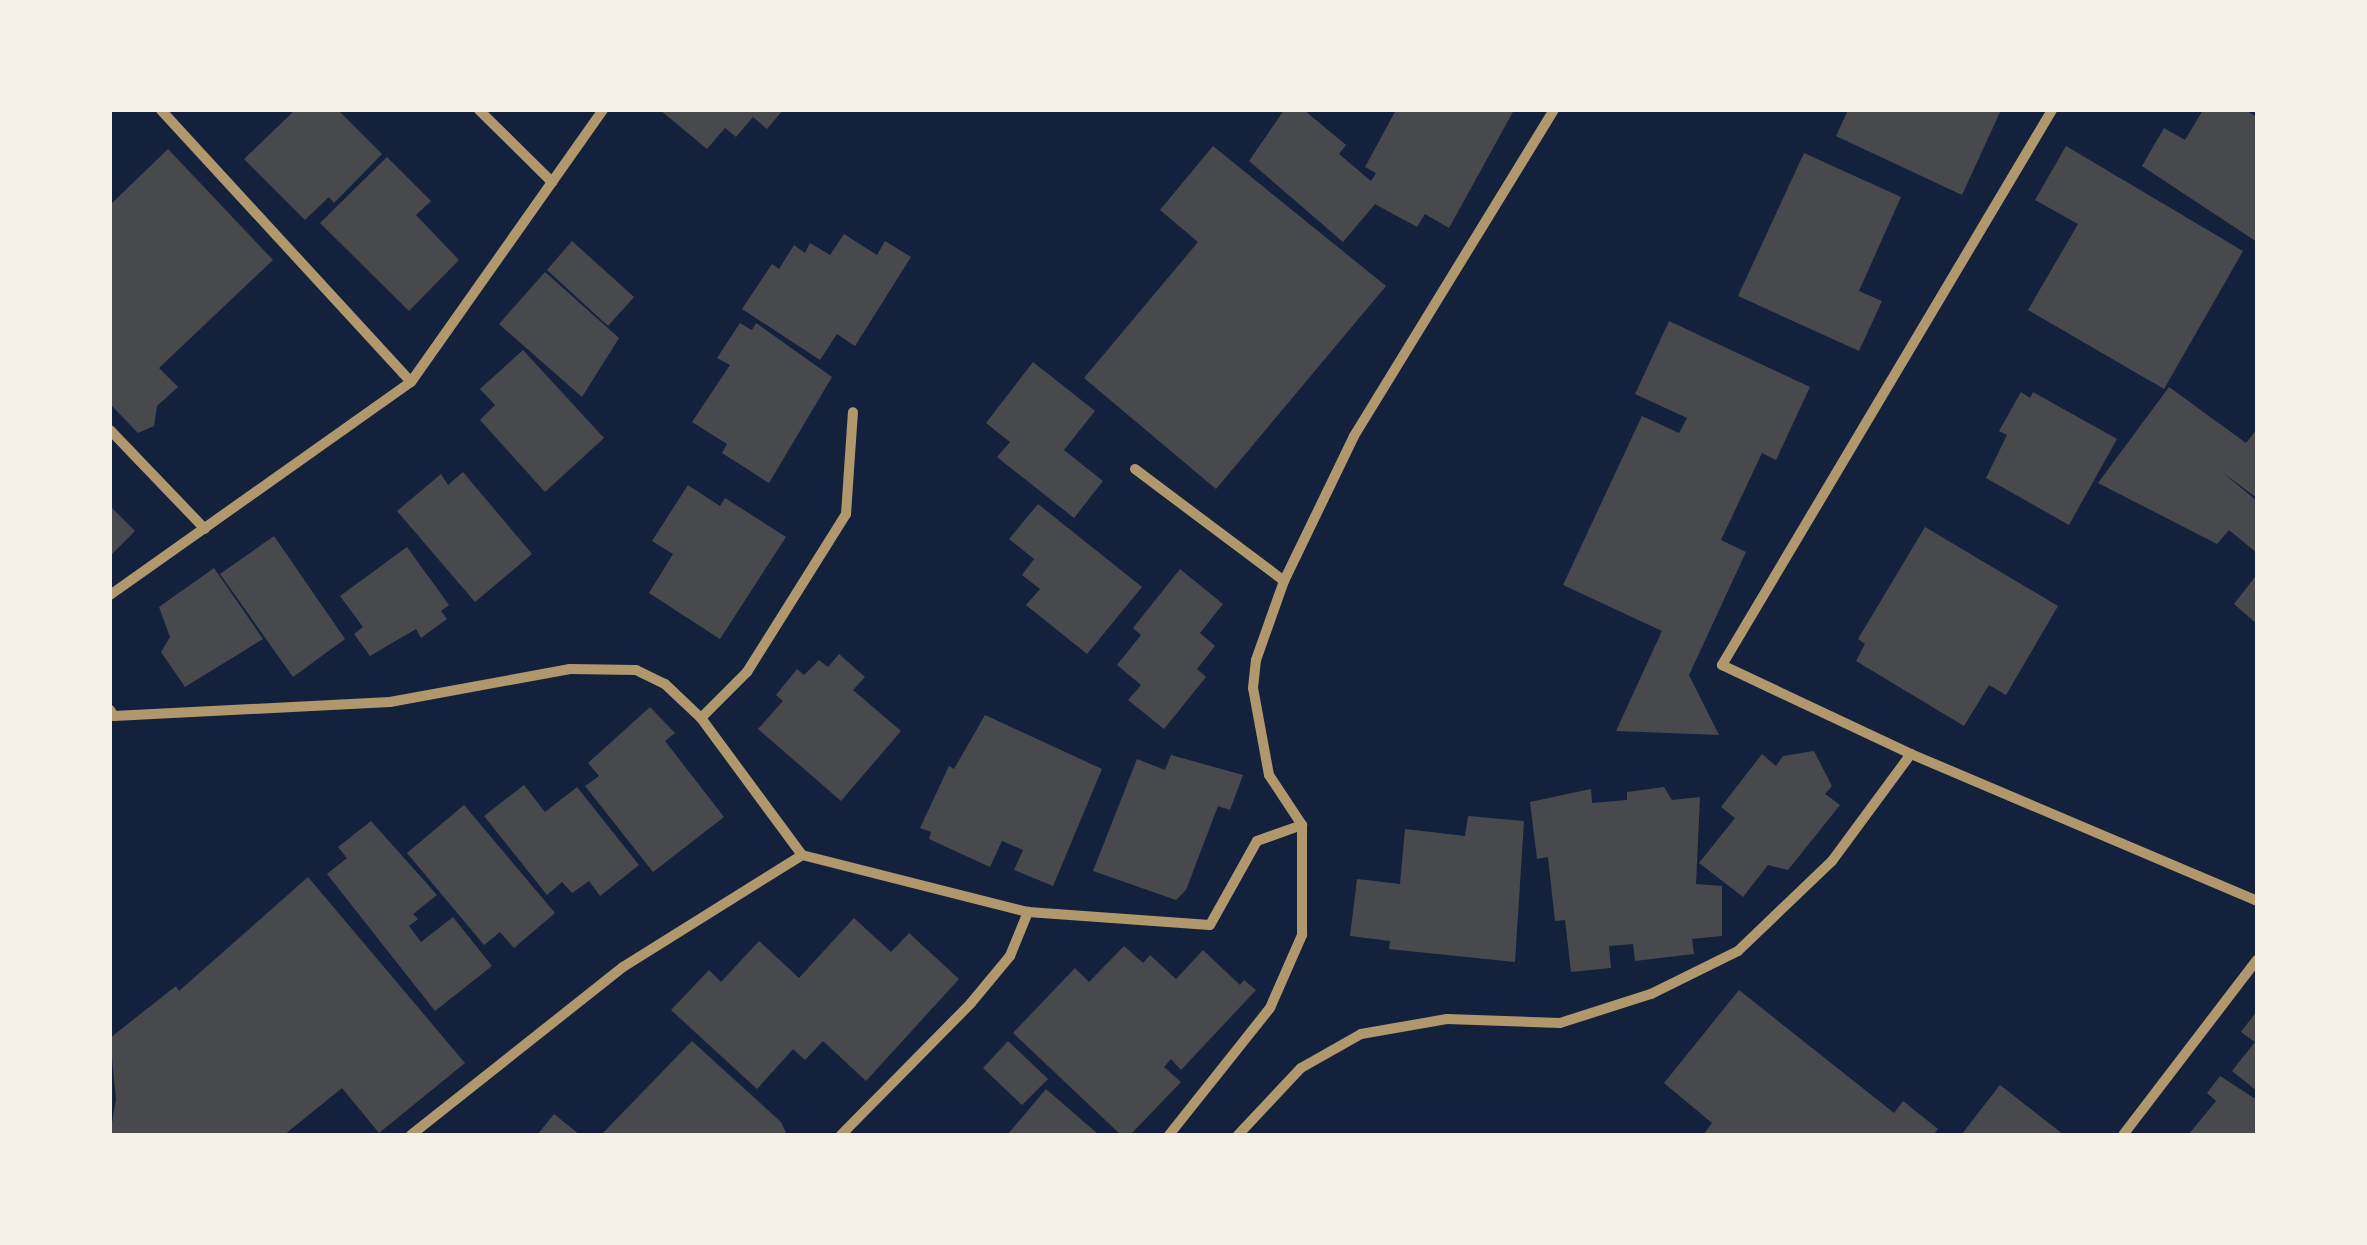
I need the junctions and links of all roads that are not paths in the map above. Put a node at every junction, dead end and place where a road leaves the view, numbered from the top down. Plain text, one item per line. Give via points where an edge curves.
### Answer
1 (161, 110) edge
2 (479, 110) edge
3 (603, 110) edge
4 (1554, 110) edge
5 (2052, 110) edge
6 (552, 182) junction
7 (411, 382) junction
8 (853, 412) dead end
9 (110, 430) edge
10 (1135, 469) dead end
11 (205, 529) junction
12 (1284, 581) junction
13 (110, 595) edge
14 (110, 710) edge
15 (702, 718) junction
16 (1912, 754) junction
17 (1302, 825) junction
18 (802, 855) junction
19 (2257, 901) edge
20 (1028, 912) junction
21 (2257, 960) edge
22 (412, 1135) edge
23 (841, 1135) edge
24 (1169, 1135) edge
25 (1238, 1135) edge
26 (2122, 1135) edge

1 - 7 street
2 - 6 street
3 - 6 street
4 - 12 street via 1354,436
5 - 16 street via 1722,665
6 - 7 street
7 - 11 street
8 - 15 street via 846,514 747,672
9 - 11 street
10 - 12 street
11 - 13 street
12 - 17 street via 1256,660 1254,714 1269,776
14 - 15 street via 114,716 390,702 606,666 665,684
15 - 18 street
16 - 19 street
16 - 25 street via 1832,860 1738,951 1651,994 1560,1024 1447,1019 1361,1034 1301,1068
17 - 20 street via 1257,841 1210,925
17 - 24 street via 1304,917 1290,972
18 - 20 street
18 - 22 street via 623,967
20 - 23 street via 1000,968
21 - 26 street

